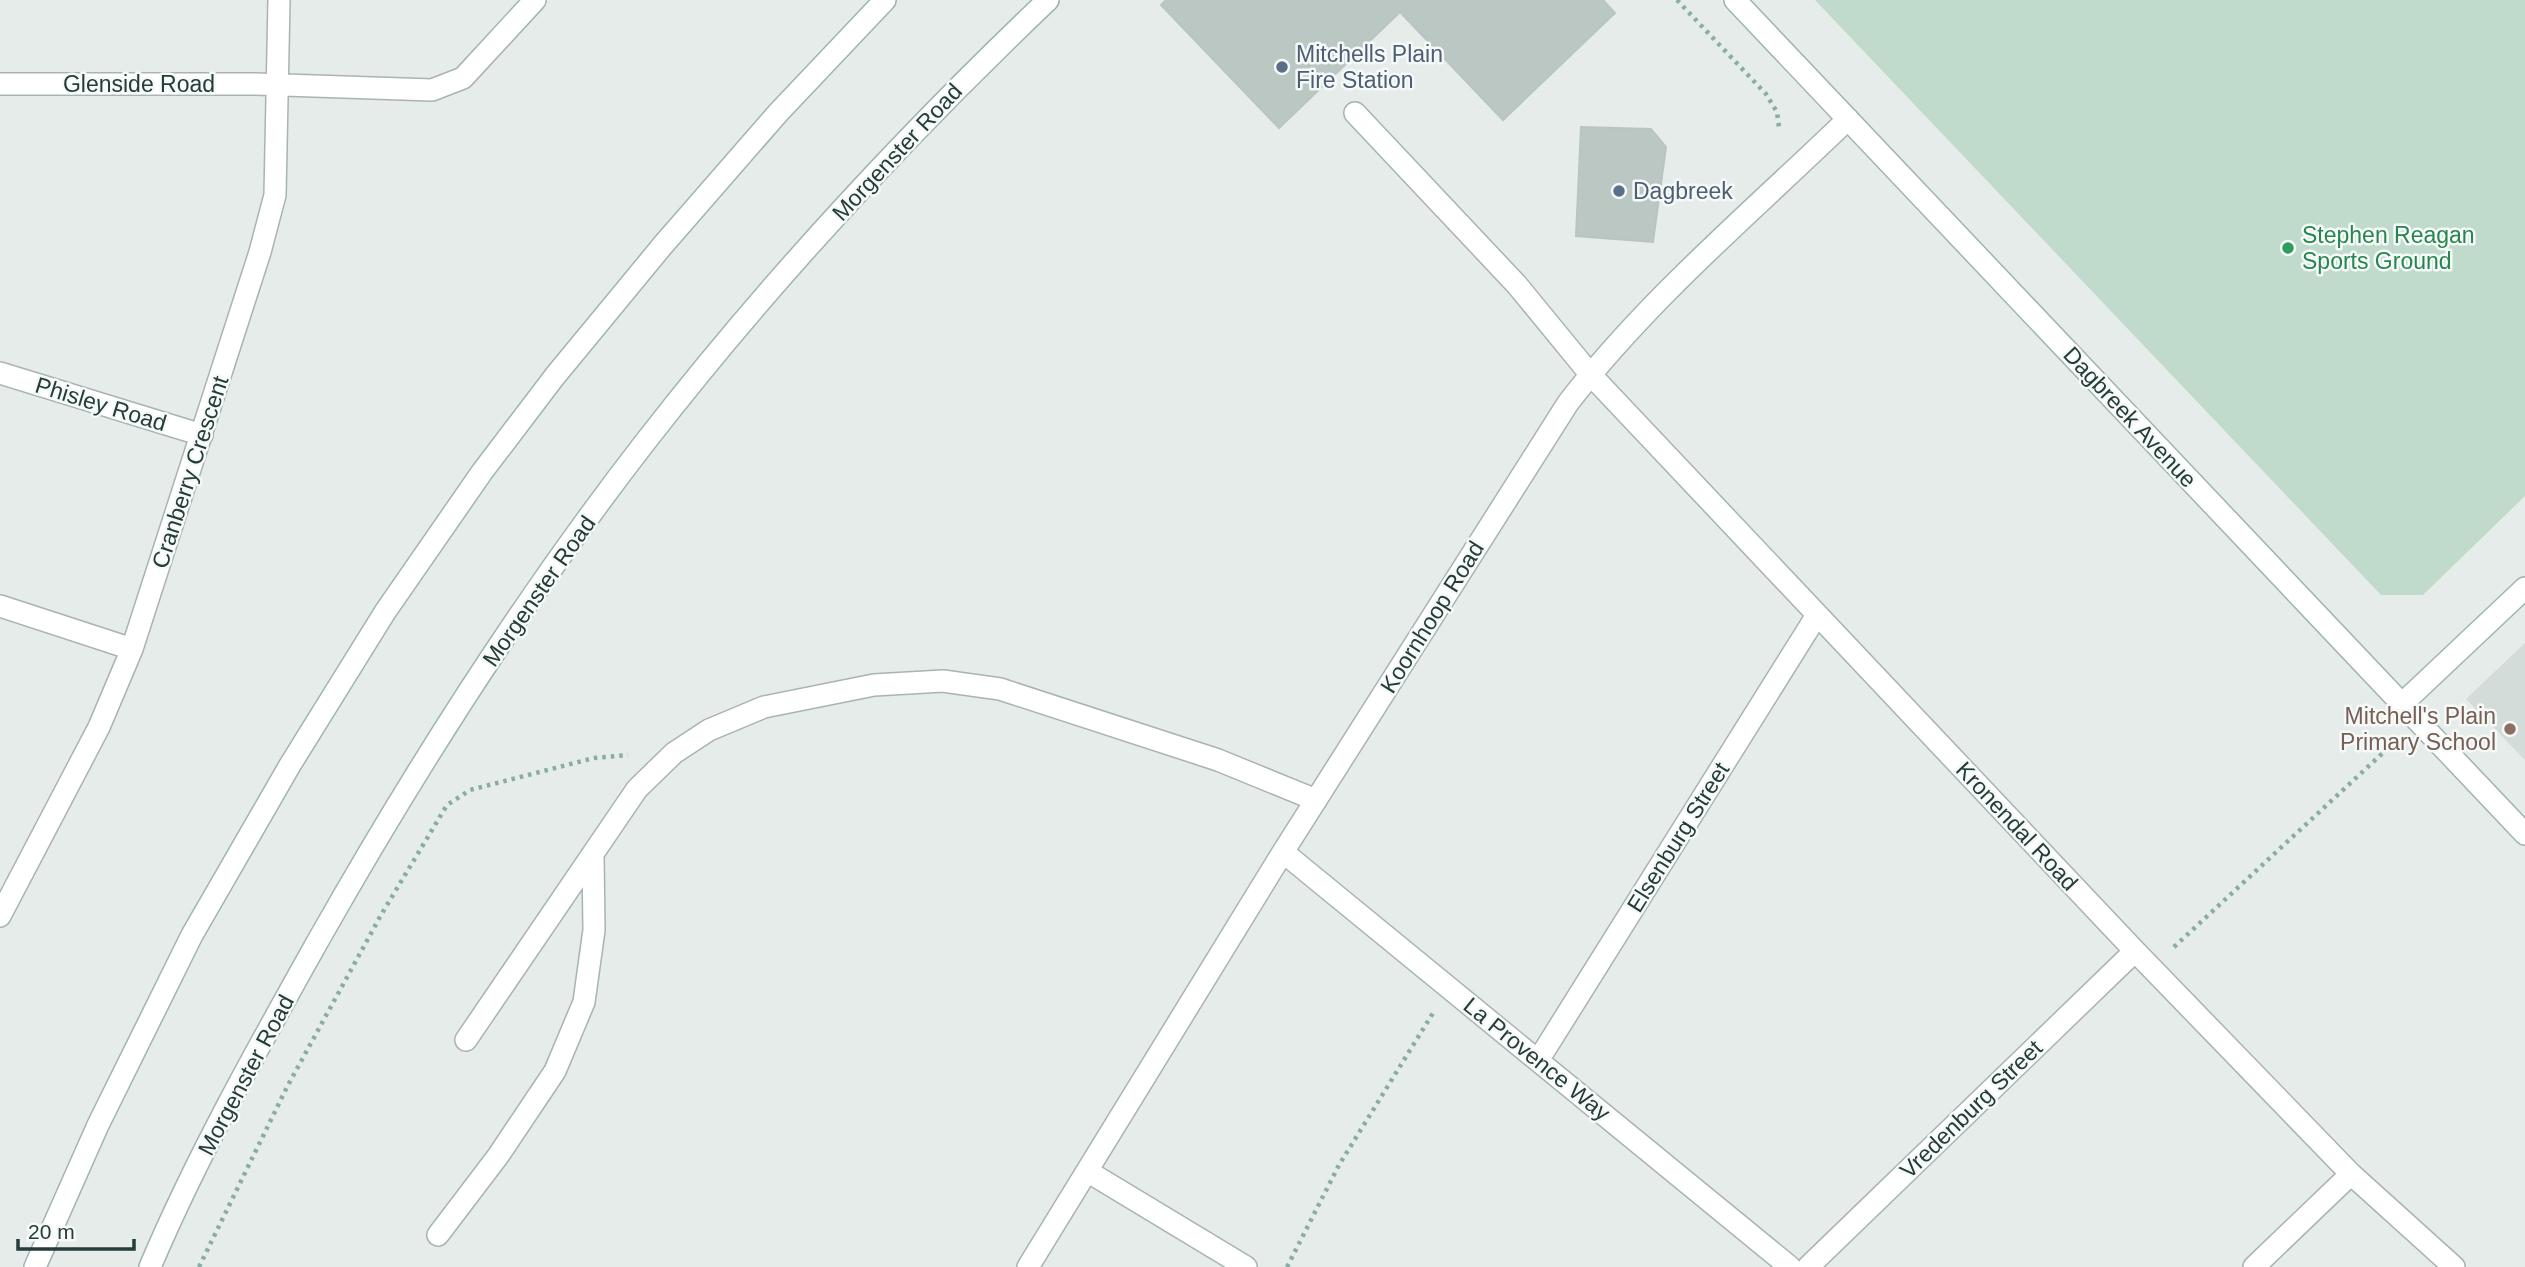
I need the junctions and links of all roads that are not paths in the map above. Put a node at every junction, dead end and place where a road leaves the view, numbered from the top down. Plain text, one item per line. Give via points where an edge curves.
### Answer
1 (279, 0) edge
2 (535, 0) edge
3 (885, 0) edge
4 (1048, 0) edge
5 (1735, 0) edge
6 (0, 84) edge
7 (278, 86) junction
8 (1355, 113) dead end
9 (1848, 119) junction
10 (0, 373) edge
11 (1590, 374) junction
12 (202, 435) junction
13 (2525, 588) edge
14 (0, 606) edge
15 (1817, 615) junction
16 (132, 649) junction
17 (2402, 704) junction
18 (1316, 800) junction
19 (2525, 834) edge
20 (1283, 852) junction
21 (593, 856) junction
22 (0, 916) edge
23 (2135, 951) junction
24 (466, 1040) dead end
25 (1538, 1059) junction
26 (1087, 1171) junction
27 (2351, 1174) junction
28 (438, 1235) dead end
29 (35, 1267) edge
30 (150, 1267) edge
31 (1028, 1267) edge
32 (1246, 1267) edge
33 (1790, 1267) edge
34 (1808, 1267) edge
35 (2254, 1267) edge
36 (2454, 1267) edge

1 - 7 street, Cranberry Crescent
2 - 7 street, Glenside Road via 463,78 432,90
3 - 29 street via 778,113 555,376 385,612 192,935 98,1125
4 - 30 street, Morgenster Road via 869,181 743,322 646,441 542,583 422,763 354,878 216,1130
5 - 9 street, Dagbreek Avenue
6 - 7 street, Glenside Road
7 - 12 street, Cranberry Crescent via 275,195
8 - 11 street, Kronendal Road via 1517,285
9 - 11 street, Koornhoop Road via 1642,317
9 - 17 street, Dagbreek Avenue
10 - 12 street, Phisley Road
11 - 15 street, Kronendal Road
11 - 18 street, Koornhoop Road
12 - 16 street, Cranberry Crescent
13 - 17 street
14 - 16 street
15 - 23 street, Kronendal Road
15 - 25 street, Elsenburg Street
16 - 22 street, Cranberry Crescent via 99,727
17 - 19 street, Dagbreek Avenue
18 - 20 street, Koornhoop Road
18 - 21 street via 1218,760 1000,689 943,681 874,685 764,707 709,730 674,752 637,789
20 - 25 street, La Provence Way
20 - 26 street, Koornhoop Road
21 - 24 street
21 - 28 street via 594,930 584,1002 555,1071
23 - 27 street, Kronendal Road
23 - 34 street, Vredenburg Street
25 - 33 street, La Provence Way
26 - 31 street, Koornhoop Road
26 - 32 street
27 - 35 street
27 - 36 street, Kronendal Road

